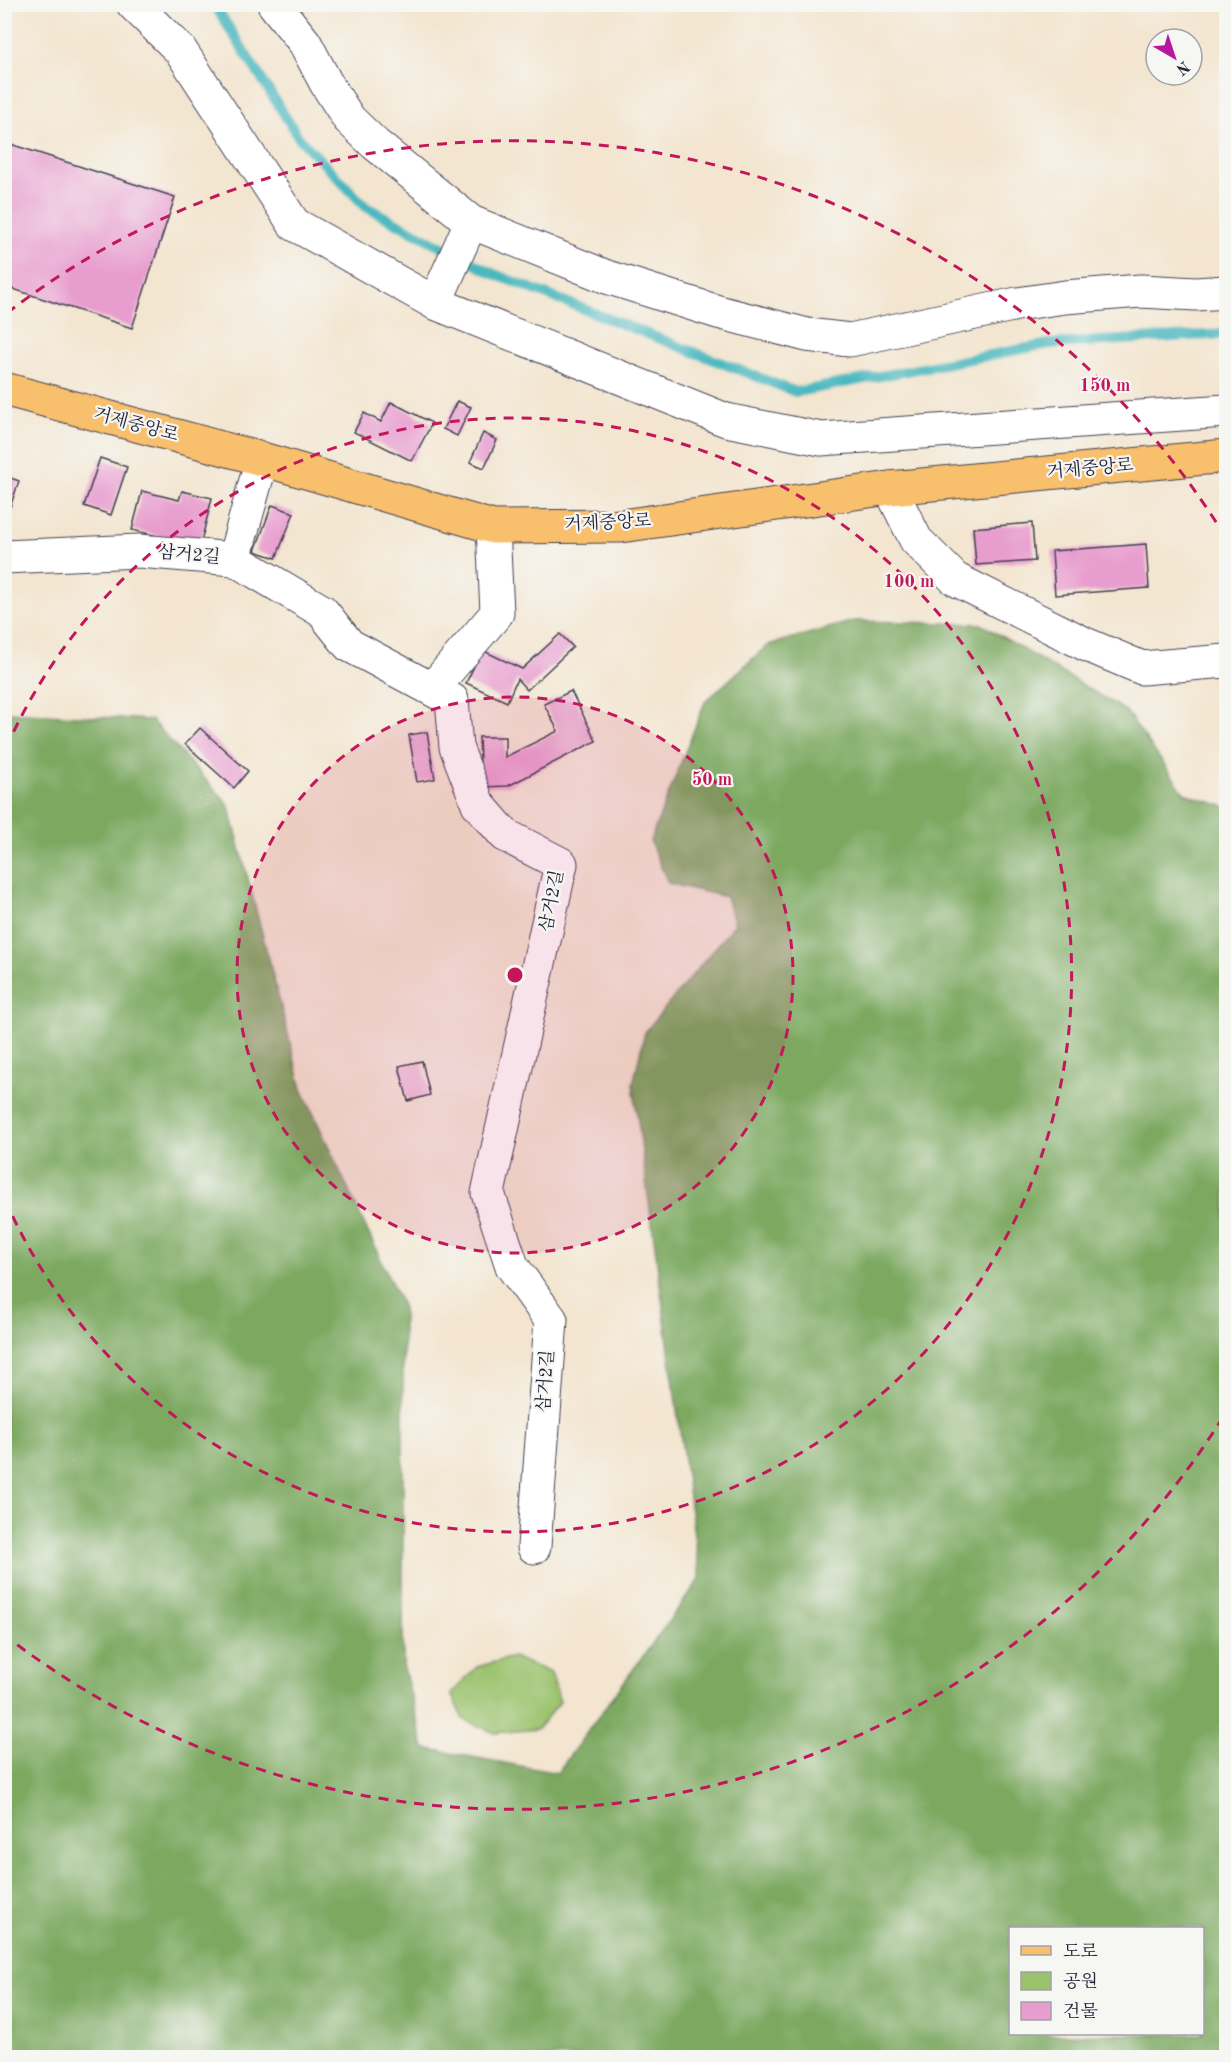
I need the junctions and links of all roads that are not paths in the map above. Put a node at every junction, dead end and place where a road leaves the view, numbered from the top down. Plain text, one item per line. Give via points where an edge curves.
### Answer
1 (133, 4) edge
2 (274, 4) edge
3 (471, 222) junction
4 (1227, 292) edge
5 (435, 303) junction
6 (4, 389) edge
7 (1227, 411) edge
8 (1227, 456) edge
9 (262, 459) junction
10 (890, 488) junction
11 (493, 527) junction
12 (4, 557) edge
13 (234, 559) junction
14 (1227, 661) edge
15 (432, 689) junction
16 (534, 1547) dead end

1 - 5 lane via 181,51 294,224
2 - 3 lane via 304,43 349,119
3 - 4 lane via 607,277 685,302 807,335 850,340 1065,297 1141,291
3 - 5 lane
5 - 7 lane via 726,420 820,439
6 - 9 main road, 거제중앙로
8 - 10 main road, 거제중앙로
9 - 11 main road, 거제중앙로
9 - 13 lane
10 - 11 main road, 거제중앙로 via 621,526
10 - 14 lane via 916,540 955,579 1142,668
11 - 15 lane via 497,613
12 - 13 lane, 삼거2길 via 139,551
13 - 15 lane, 삼거2길 via 322,611 349,645
15 - 16 lane, 삼거2길 via 452,700 456,747 478,804 506,835 561,864 488,1193 512,1266 551,1320

